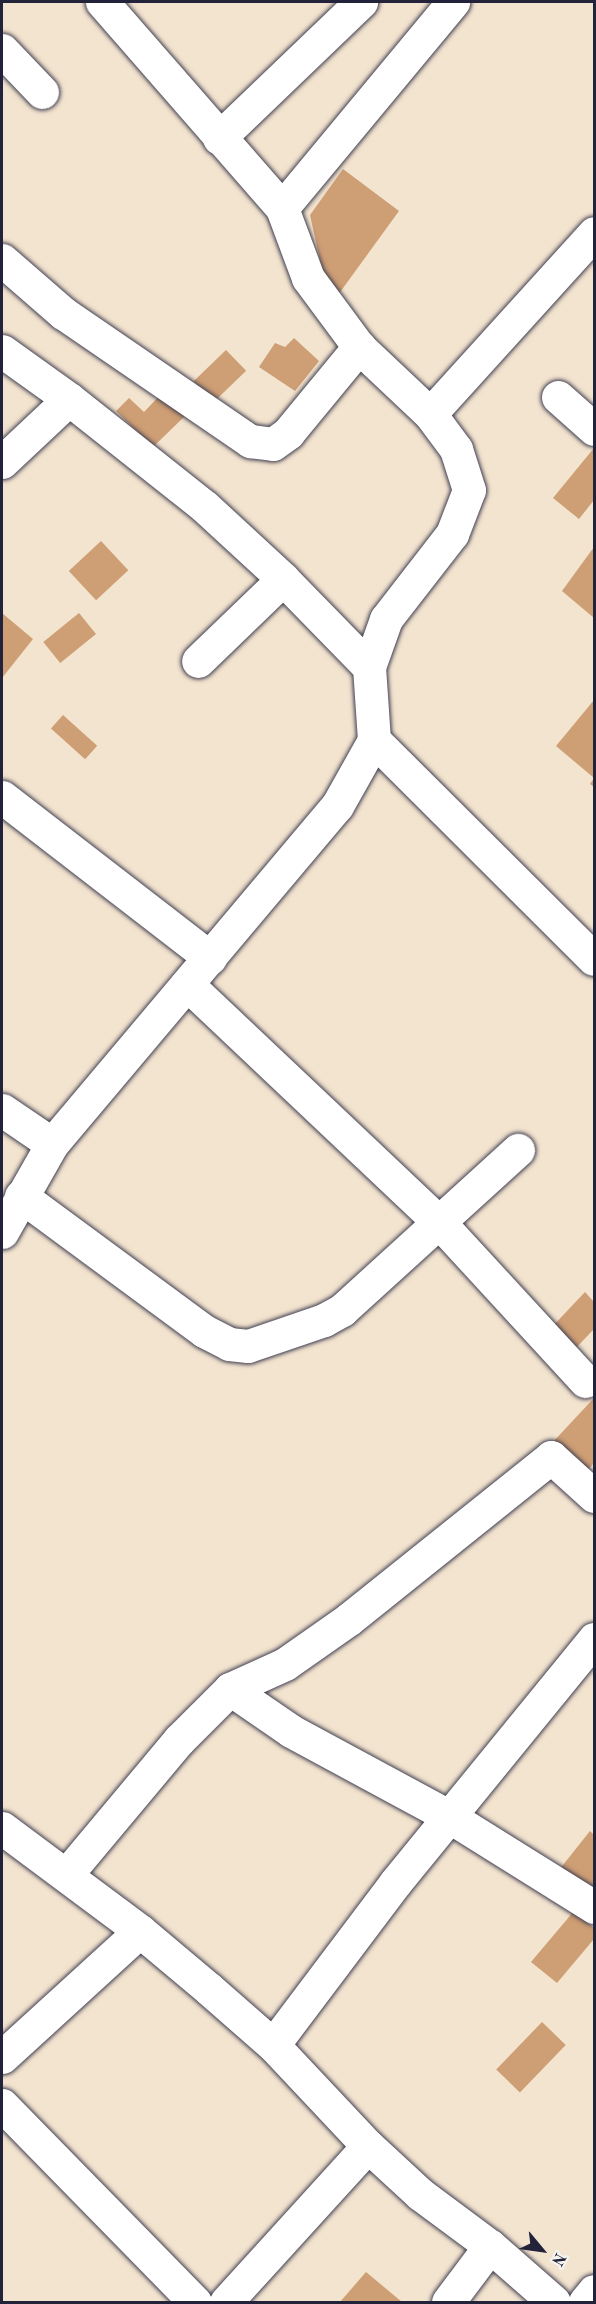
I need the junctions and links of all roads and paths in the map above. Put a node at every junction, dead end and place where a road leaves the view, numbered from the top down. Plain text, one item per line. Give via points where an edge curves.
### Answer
1 (102, 2) edge
2 (361, 2) edge
3 (437, 9) edge
4 (2, 50) edge
5 (42, 92) dead end
6 (219, 138) junction
7 (282, 208) junction
8 (594, 233) edge
9 (2, 261) edge
10 (359, 347) junction
11 (2, 351) edge
12 (558, 398) dead end
13 (69, 399) junction
14 (430, 414) junction
15 (594, 429) edge
16 (2, 462) edge
17 (283, 579) junction
18 (198, 661) dead end
19 (369, 667) junction
20 (374, 740) junction
21 (2, 797) edge
22 (210, 958) junction
23 (594, 959) edge
24 (187, 984) junction
25 (2, 1110) edge
26 (52, 1144) junction
27 (518, 1150) dead end
28 (21, 1196) junction
29 (439, 1222) junction
30 (2, 1232) edge
31 (585, 1381) dead end
32 (594, 1496) edge
33 (594, 1639) edge
34 (230, 1689) junction
35 (450, 1817) junction
36 (2, 1828) edge
37 (66, 1875) junction
38 (594, 1907) edge
39 (140, 1931) junction
40 (273, 2045) junction
41 (2, 2058) edge
42 (2, 2106) edge
43 (368, 2146) junction
44 (490, 2246) junction
45 (594, 2291) edge
46 (195, 2302) edge
47 (226, 2302) edge
48 (448, 2302) edge
49 (554, 2302) edge
50 (585, 2302) edge

1 - 6 street
2 - 6 street
3 - 7 street
4 - 5 street
6 - 7 street
7 - 10 street via 308,278
8 - 14 street
9 - 10 street via 63,314 249,441 273,444 288,433
10 - 14 street
11 - 13 street
12 - 15 street
13 - 16 street
13 - 17 street via 204,506
14 - 19 street via 456,449 469,490 452,534 386,619
17 - 18 street
17 - 19 street
19 - 20 street
20 - 22 street via 337,806
20 - 23 street
21 - 22 street
22 - 24 street
24 - 26 street
24 - 29 street
25 - 26 street
26 - 28 street
27 - 29 street
28 - 29 street via 204,1331 229,1344 248,1346 342,1310
28 - 30 street
29 - 31 street
32 - 34 street via 551,1458 350,1619 285,1664
33 - 35 street
34 - 35 street via 291,1731
34 - 37 street via 179,1740
35 - 38 street
35 - 40 street
36 - 37 street
37 - 39 street
39 - 40 street
39 - 41 street
40 - 43 street
42 - 46 street
43 - 44 street via 420,2194
43 - 47 street
44 - 48 street
44 - 49 street
45 - 50 street

